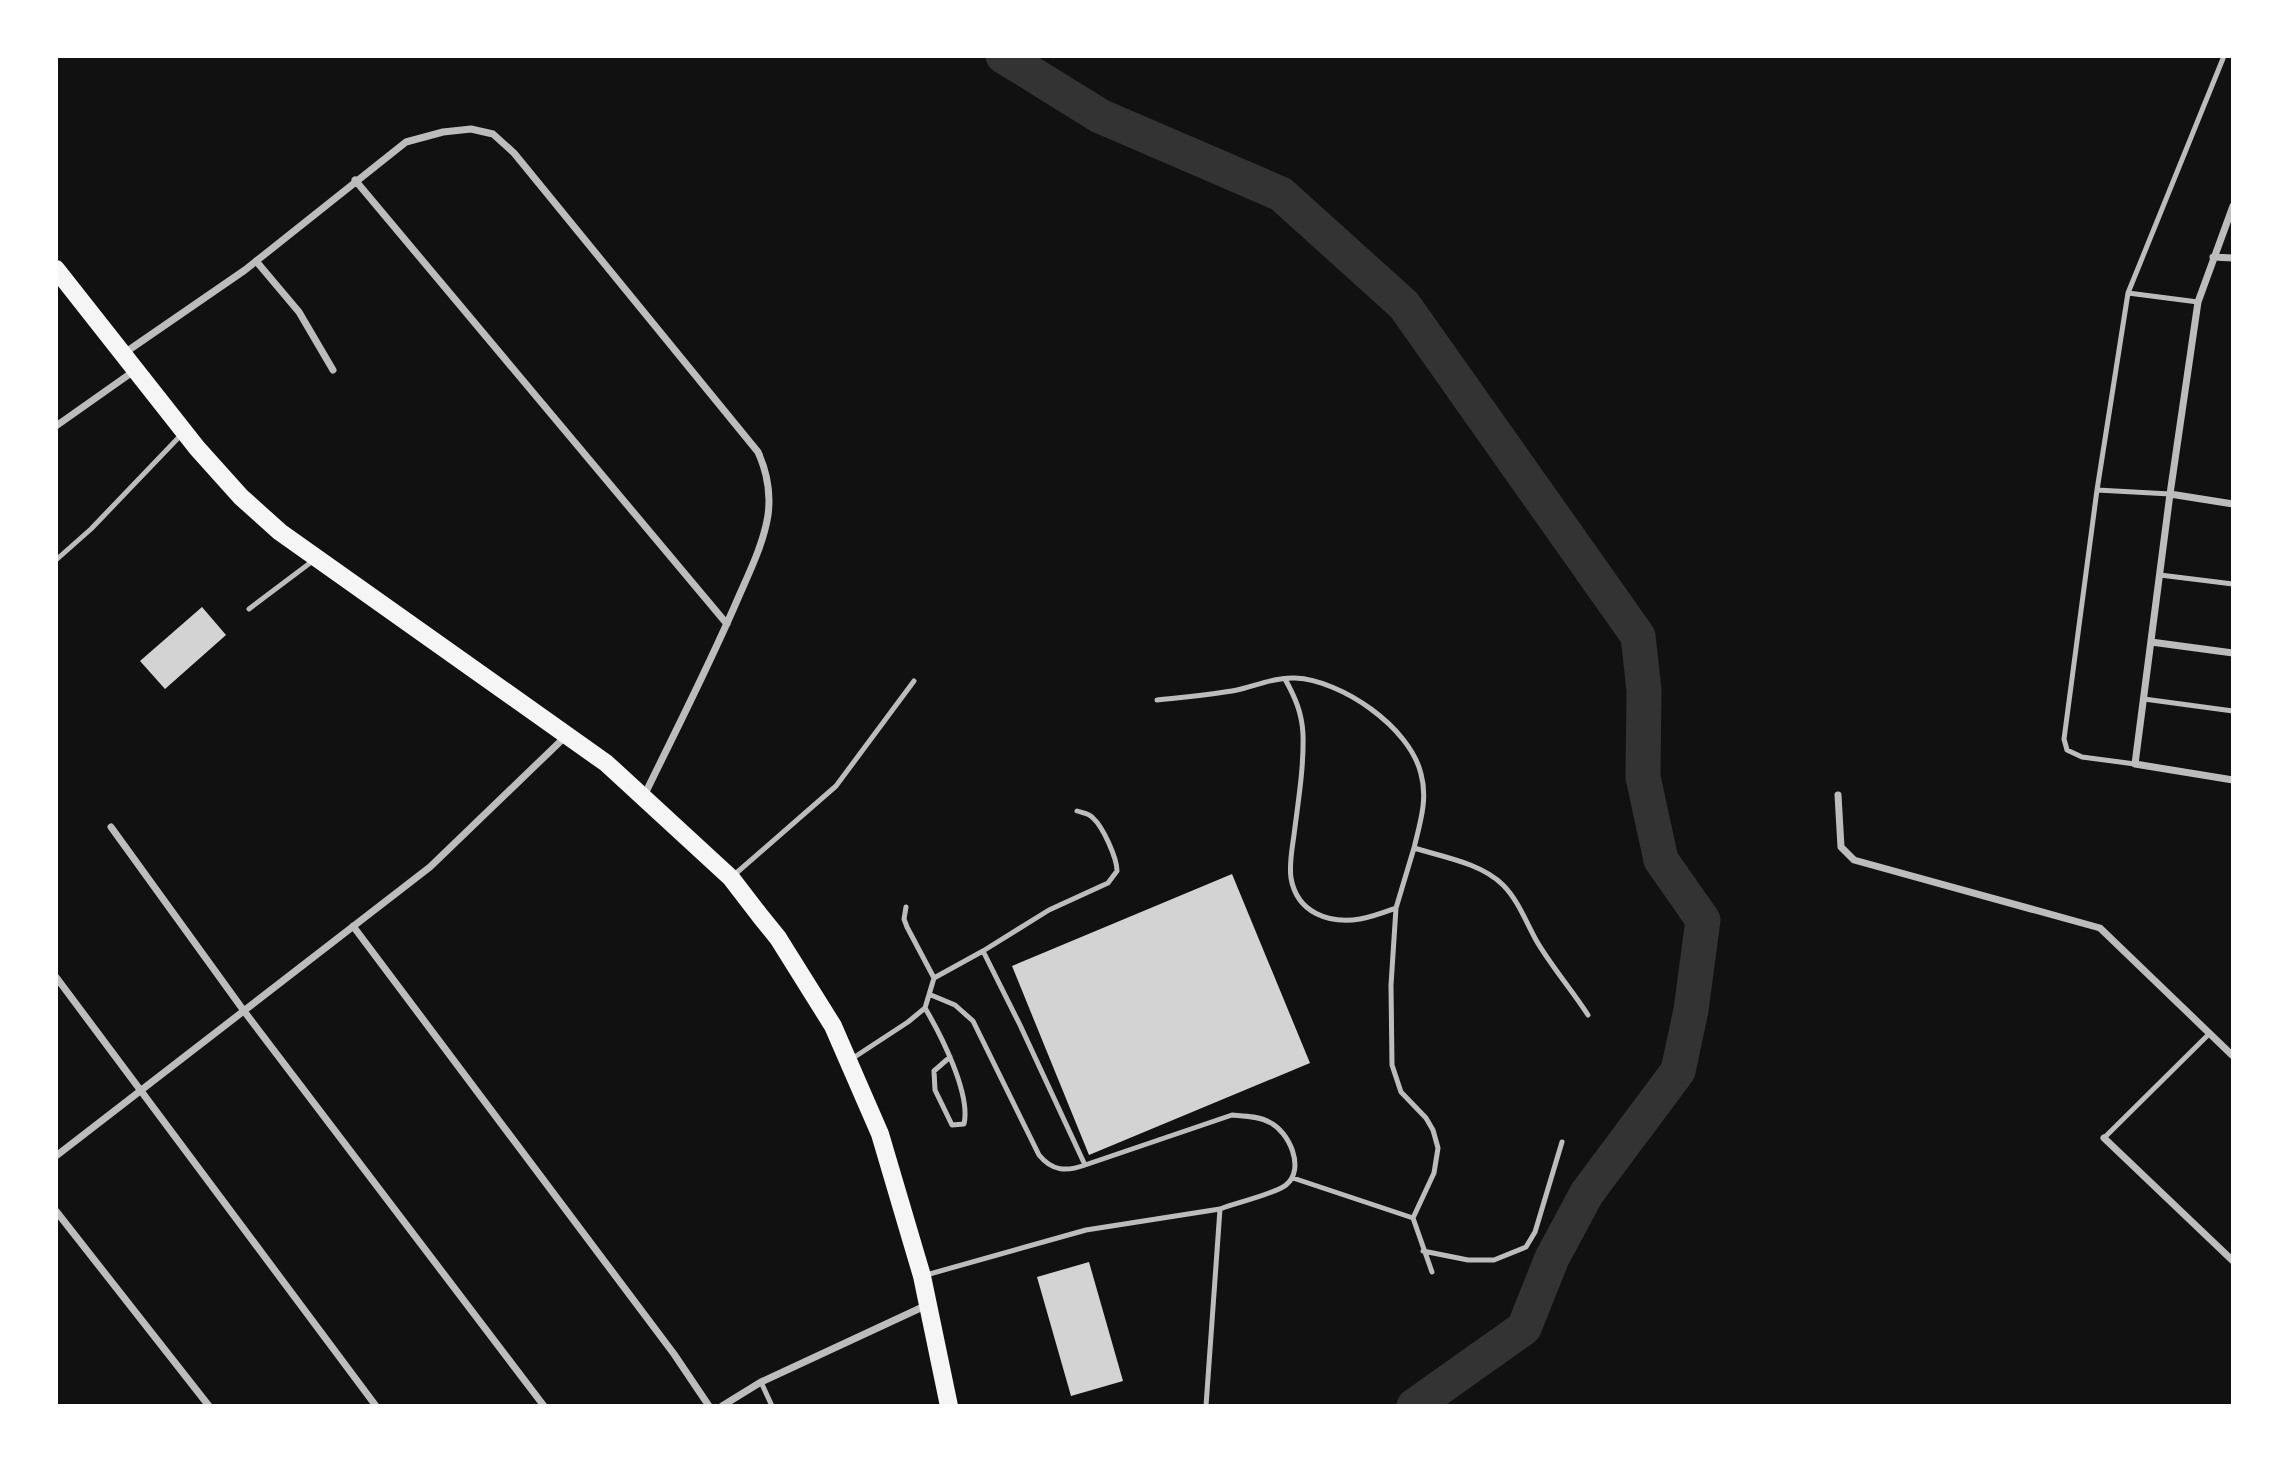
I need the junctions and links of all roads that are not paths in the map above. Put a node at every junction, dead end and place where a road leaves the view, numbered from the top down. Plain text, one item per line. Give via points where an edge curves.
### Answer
1 (2224, 56) edge
2 (355, 180) junction
3 (2233, 206) edge
4 (2213, 257) junction
5 (2233, 258) edge
6 (256, 261) junction
7 (57, 272) edge
8 (2128, 293) junction
9 (2198, 302) junction
10 (123, 354) junction
11 (134, 370) junction
12 (333, 370) dead end
13 (56, 426) edge
14 (184, 432) junction
15 (2097, 490) junction
16 (2169, 494) junction
17 (2233, 504) edge
18 (316, 558) junction
19 (56, 560) edge
20 (2160, 575) junction
21 (2233, 584) edge
22 (249, 610) dead end
23 (727, 624) junction
24 (2151, 642) junction
25 (2233, 653) edge
26 (1285, 679) junction
27 (914, 681) dead end
28 (2144, 699) junction
29 (1157, 700) dead end
30 (2233, 711) edge
31 (567, 735) junction
32 (2135, 764) junction
33 (2233, 780) edge
34 (1838, 795) dead end
35 (644, 796) junction
36 (1077, 811) dead end
37 (111, 827) dead end
38 (1414, 848) junction
39 (731, 878) junction
40 (906, 907) dead end
41 (1396, 908) junction
42 (353, 926) junction
43 (983, 951) junction
44 (56, 977) edge
45 (934, 978) junction
46 (931, 995) junction
47 (925, 1009) junction
48 (244, 1011) junction
49 (1588, 1015) dead end
50 (2209, 1034) junction
51 (2233, 1056) edge
52 (950, 1057) junction
53 (847, 1062) junction
54 (140, 1091) junction
55 (2104, 1138) joint
56 (1562, 1142) dead end
57 (56, 1156) edge
58 (1085, 1165) junction
59 (1293, 1178) junction
60 (1220, 1209) junction
61 (56, 1211) edge
62 (1413, 1218) junction
63 (1423, 1251) junction
64 (2233, 1261) edge
65 (1432, 1272) dead end
66 (922, 1276) junction
67 (928, 1304) junction
68 (761, 1382) junction
69 (209, 1406) edge
70 (376, 1406) edge
71 (544, 1406) edge
72 (709, 1406) edge
73 (722, 1406) edge
74 (772, 1406) edge
75 (949, 1406) edge
76 (1206, 1406) edge

1 - 8 lane
2 - 6 street
2 - 23 street
2 - 23 street via 406,142 443,132 471,129 492,134 514,153 758,452 765,467 768,516
3 - 4 street
4 - 5 street
4 - 9 street
6 - 10 street
6 - 12 street via 299,312
7 - 10 main road
8 - 9 lane
8 - 15 lane
9 - 16 street
10 - 11 main road
11 - 13 street
11 - 14 main road
14 - 18 main road via 241,497
14 - 19 lane
15 - 16 lane
15 - 32 lane via 2064,745 2082,757
16 - 17 street
16 - 20 street
18 - 22 lane
18 - 31 main road
20 - 21 lane
20 - 24 street
23 - 35 street
24 - 25 street
24 - 28 street
26 - 29 lane
26 - 38 lane via 1335,688 1396,729 1421,774 1424,806
26 - 41 lane via 1301,710 1303,732 1291,858 1291,879 1302,904 1318,916 1337,921
27 - 39 lane via 836,786
28 - 30 lane
28 - 32 street
31 - 35 main road
31 - 42 street via 430,867
32 - 33 street
34 - 50 street via 1841,846 1854,860 2100,928
35 - 39 main road
36 - 43 lane via 1095,818 1108,842 1117,863 1113,879
37 - 48 street
38 - 41 lane
38 - 49 lane via 1464,863 1503,884
39 - 53 main road via 816,997
40 - 45 lane via 907,927
41 - 62 lane via 1392,1065 1401,1092 1426,1118 1438,1148 1434,1174
42 - 48 street
42 - 72 street
43 - 45 lane
43 - 58 lane
44 - 54 street
45 - 46 lane
46 - 47 lane
46 - 58 lane via 954,1005 973,1021 1046,1164 1063,1170
47 - 52 lane
47 - 53 lane
48 - 54 street
48 - 71 street
50 - 51 street
50 - 55 lane
52 - 52 lane via 967,1112 964,1124 953,1125 935,1090 934,1071
53 - 66 main road via 880,1134
54 - 57 street
54 - 70 street
55 - 64 street
56 - 63 lane via 1535,1232 1526,1247 1494,1260
58 - 59 lane via 1232,1115 1271,1122 1284,1135 1296,1159
59 - 60 lane via 1284,1188
59 - 62 lane
60 - 66 lane via 1086,1230
60 - 76 lane
61 - 69 street
62 - 63 lane
63 - 65 lane
66 - 67 main road
67 - 68 street
67 - 75 main road
68 - 73 street
68 - 74 lane

